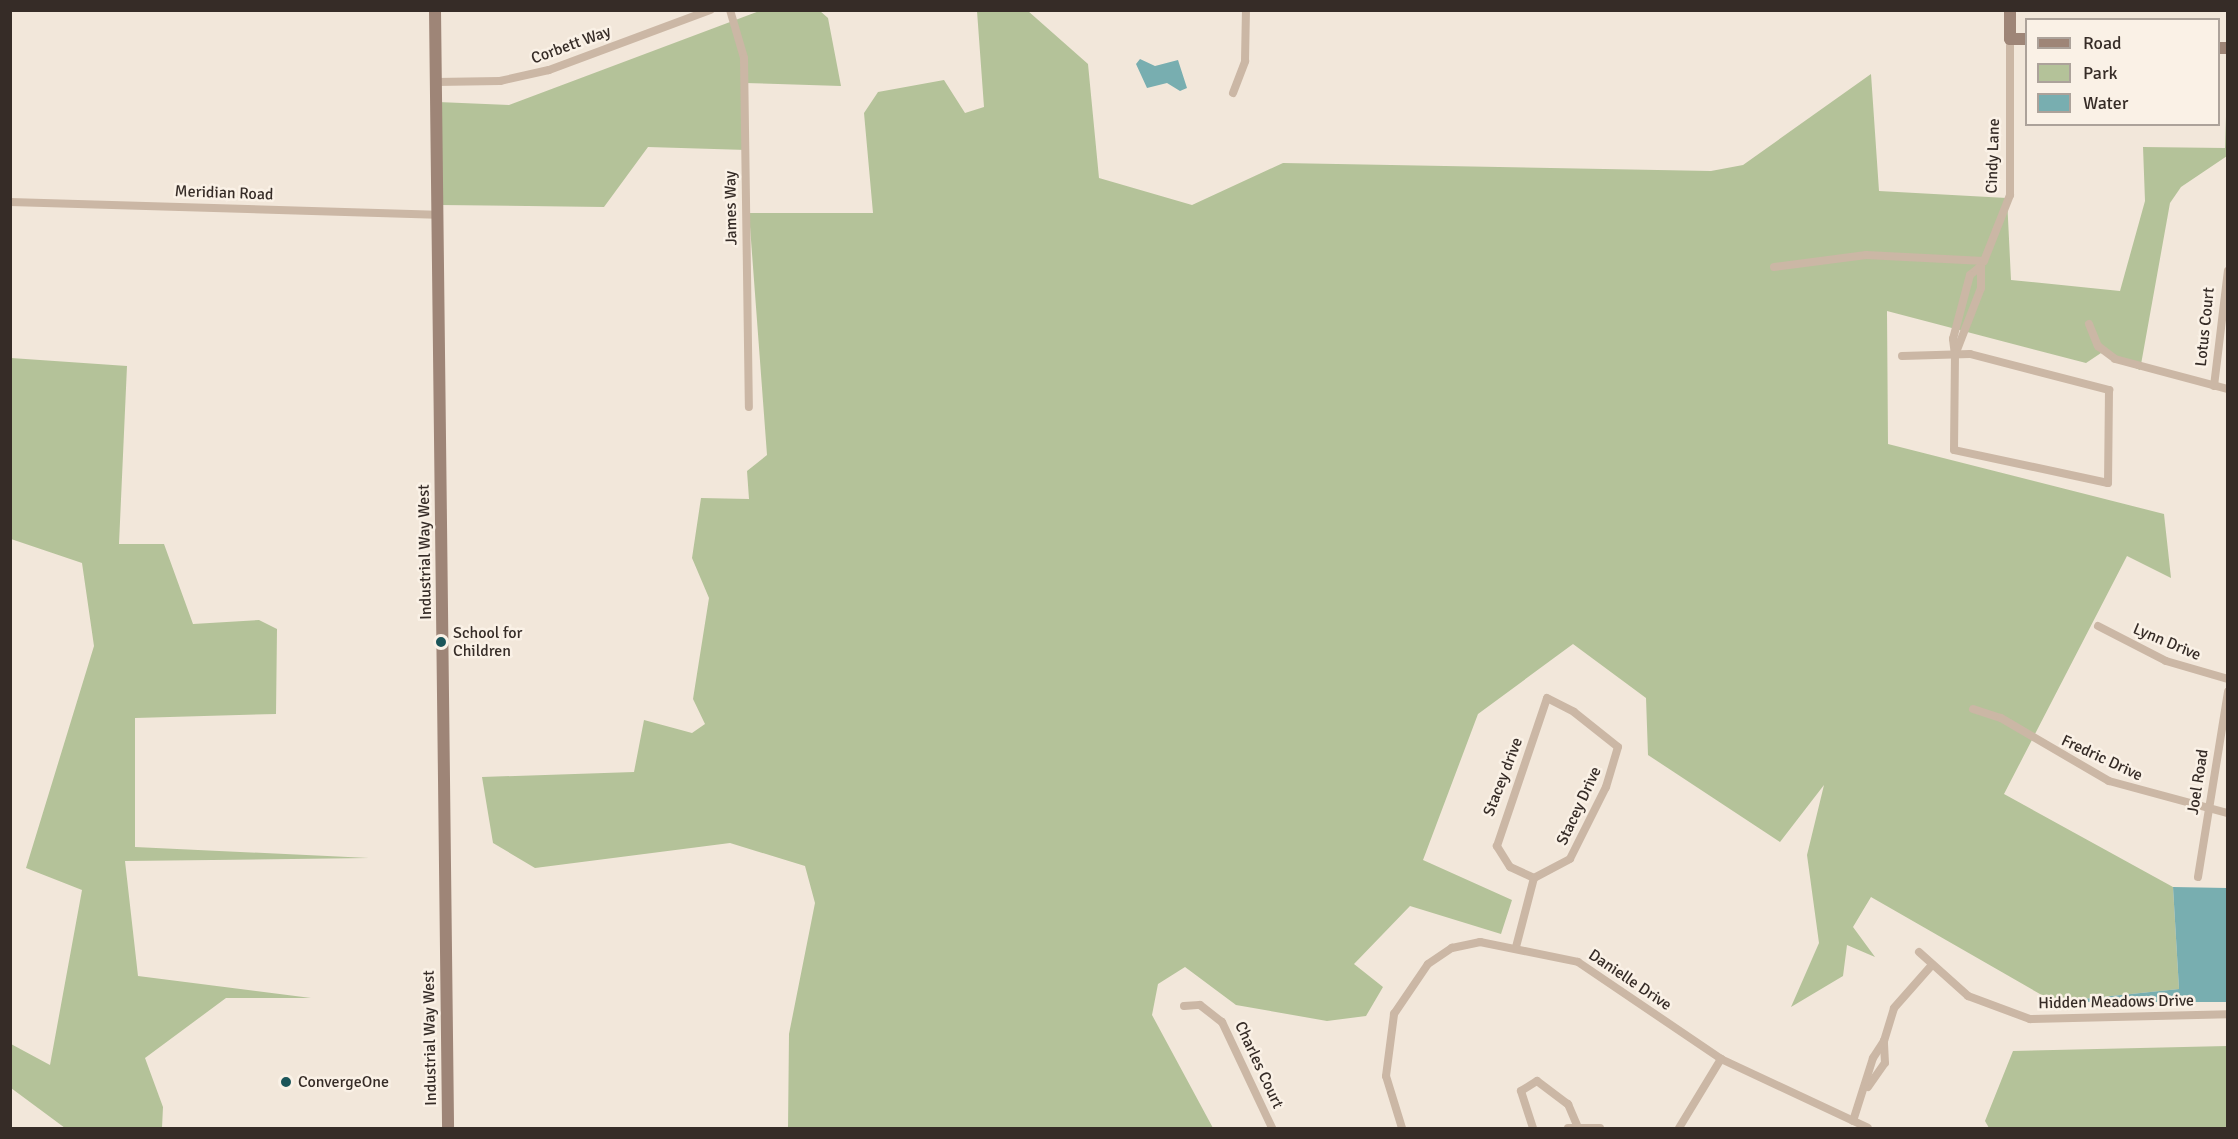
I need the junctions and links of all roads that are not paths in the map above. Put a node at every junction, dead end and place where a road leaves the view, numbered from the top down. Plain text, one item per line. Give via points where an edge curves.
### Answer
1 (435, 10) edge
2 (710, 10) edge
3 (730, 10) edge
4 (1245, 10) edge
5 (2010, 10) edge
6 (2010, 39) junction
7 (2025, 39) edge
8 (436, 82) junction
9 (1233, 93) dead end
10 (10, 202) edge
11 (436, 214) junction
12 (1979, 264) junction
13 (1774, 267) dead end
14 (2228, 271) edge
15 (2089, 324) dead end
16 (1955, 355) junction
17 (1902, 356) dead end
18 (2214, 386) junction
19 (2228, 389) edge
20 (749, 407) dead end
21 (2098, 626) dead end
22 (2228, 679) edge
23 (2228, 691) edge
24 (1973, 709) dead end
25 (1574, 712) joint
26 (2209, 810) junction
27 (2228, 813) edge
28 (2198, 877) dead end
29 (1534, 878) junction
30 (1516, 947) junction
31 (1919, 952) dead end
32 (1931, 966) junction
33 (1184, 1006) dead end
34 (2228, 1014) edge
35 (1884, 1041) junction
36 (1721, 1059) junction
37 (1868, 1087) junction
38 (1852, 1121) junction
39 (1572, 1127) edge
40 (448, 1128) edge
41 (1272, 1128) edge
42 (1402, 1128) edge
43 (1533, 1128) edge
44 (1600, 1128) edge
45 (1678, 1128) edge
46 (1868, 1128) edge

1 - 8 street, Industrial Way West
2 - 8 street, Corbett Way via 532,75
3 - 20 street, James Way via 744,58
4 - 9 street via 1245,61
5 - 6 street, Cindy Lane
6 - 7 street
6 - 12 street, Cindy Lane via 2010,195
8 - 11 street, Industrial Way West
10 - 11 street, Meridian Road
11 - 40 street, Industrial Way West
12 - 13 street via 1866,255
12 - 16 street via 1981,288
12 - 16 street via 1970,275 1953,339
14 - 18 street, Lotus Court
15 - 18 street via 2098,346 2115,359
16 - 16 street via 1954,450 2108,483 2111,392 1970,354
16 - 17 street
18 - 19 street
21 - 22 street, Lynn Drive via 2166,661
23 - 26 street, Joel Road
24 - 26 street, Fredric Drive via 2001,718 2109,781
25 - 29 street, Stacey Drive via 1615,740 1617,757 1570,859
25 - 29 street, Stacey drive via 1547,698 1497,835 1498,851 1510,867
26 - 27 street, Fredric Drive
26 - 28 street, Joel Road
29 - 30 street
30 - 36 street, Danielle Drive via 1578,962
30 - 42 street, Danielle Drive via 1479,942 1458,946 1428,964 1406,990 1386,1056 1388,1086
31 - 32 street, Hidden Meadows Drive
32 - 34 street, Hidden Meadows Drive via 1980,1002 2030,1019
32 - 35 street via 1900,997
33 - 41 street, Charles Court via 1200,1005 1222,1022
35 - 37 street via 1871,1063
35 - 37 street via 1885,1064
36 - 38 street, Danielle Drive
36 - 45 street
37 - 38 street
38 - 46 street, Danielle Drive
39 - 43 street via 1568,1104 1537,1080 1521,1092
39 - 44 street

